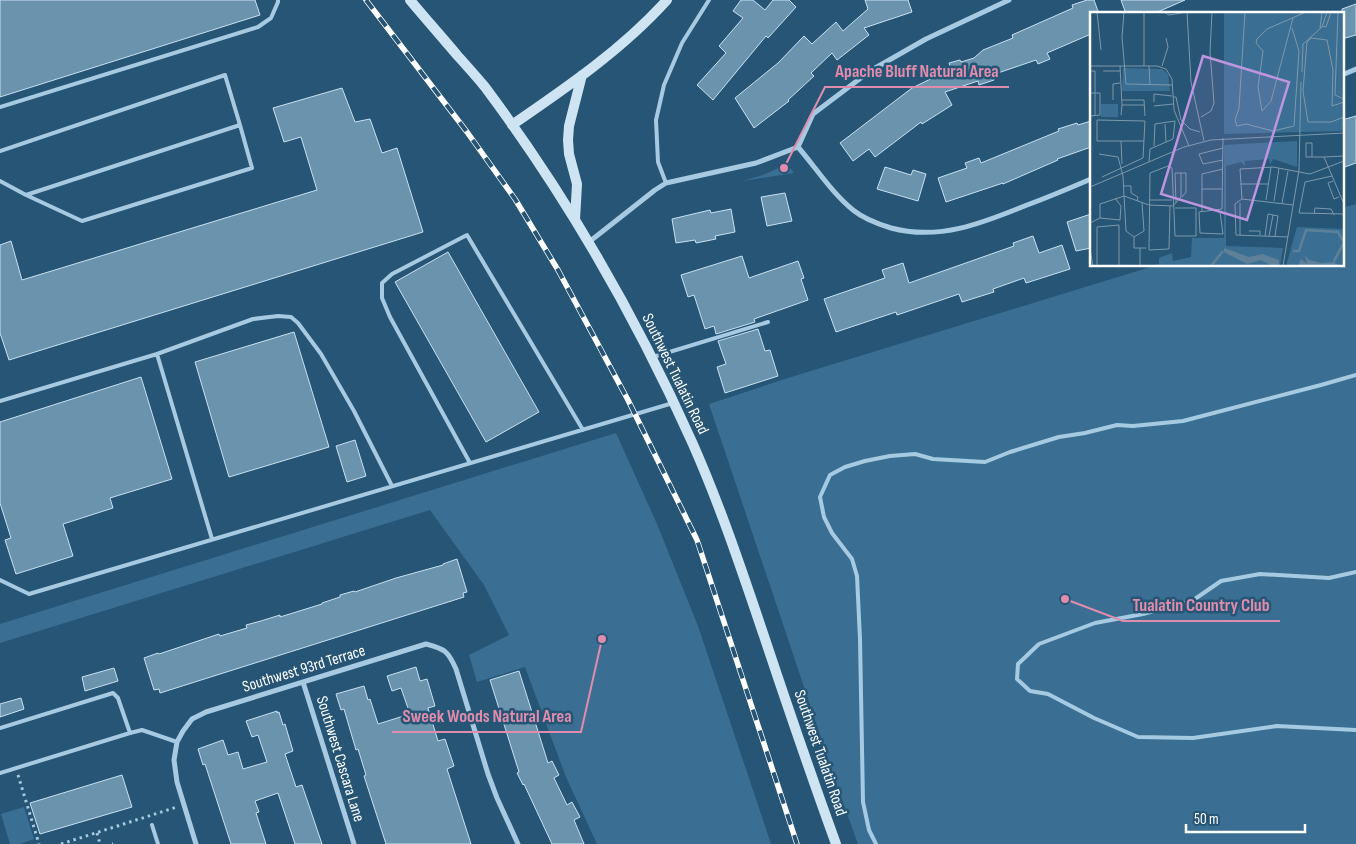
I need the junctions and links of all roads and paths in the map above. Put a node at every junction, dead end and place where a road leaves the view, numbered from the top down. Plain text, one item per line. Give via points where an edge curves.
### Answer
1 (278, 0) edge
2 (410, 0) edge
3 (667, 0) edge
4 (709, 0) edge
5 (1009, 0) edge
6 (1356, 69) edge
7 (1344, 74) edge
8 (582, 75) junction
9 (0, 107) edge
10 (512, 124) junction
11 (240, 125) junction
12 (798, 147) junction
13 (0, 151) edge
14 (1090, 179) edge
15 (0, 181) edge
16 (666, 183) junction
17 (26, 195) junction
18 (575, 220) junction
19 (589, 242) junction
20 (768, 322) dead end
21 (157, 354) junction
22 (652, 358) junction
23 (1356, 375) edge
24 (0, 401) edge
25 (673, 403) junction
26 (583, 430) junction
27 (470, 463) junction
28 (392, 486) junction
29 (212, 539) junction
30 (1356, 572) edge
31 (0, 580) edge
32 (303, 682) junction
33 (0, 728) edge
34 (1356, 730) edge
35 (130, 733) junction
36 (177, 742) junction
37 (15, 768) junction
38 (0, 773) edge
39 (184, 805) junction
40 (152, 824) dead end
41 (97, 833) junction
42 (39, 844) edge
43 (61, 844) edge
44 (100, 844) edge
45 (158, 844) edge
46 (196, 844) edge
47 (354, 844) edge
48 (518, 844) edge
49 (836, 844) edge
50 (876, 844) edge

1 - 9 lane via 271,18 258,28
2 - 10 main road, Southwest Tualatin Road
3 - 8 main road via 638,30
4 - 16 lane via 682,43 664,84 656,120 658,162
5 - 12 street via 926,39 870,71 813,114
6 - 7 street
8 - 10 main road
8 - 18 main road via 568,140 577,184
10 - 18 main road, Southwest Tualatin Road
11 - 13 lane via 225,75
11 - 17 lane
11 - 17 lane via 252,168 82,221
12 - 14 street via 854,210 877,224 903,231 926,233 987,222
12 - 16 street via 756,163
15 - 17 lane
16 - 19 street
18 - 19 main road, Southwest Tualatin Road
19 - 22 main road, Southwest Tualatin Road
20 - 22 lane
21 - 24 lane
21 - 28 lane via 253,319 291,317 321,354
21 - 29 lane
22 - 25 main road, Southwest Tualatin Road
23 - 50 lane via 1183,421 1133,426 1117,424 1059,437 984,462 933,459 915,454 890,456 844,467 830,475 820,497 824,517 852,559 857,576 863,802 868,830
25 - 26 lane
25 - 49 main road, Southwest Tualatin Road via 716,499
26 - 27 lane
26 - 27 lane via 467,235 392,274 382,283 382,298
27 - 28 lane
28 - 29 lane
29 - 31 lane via 29,594
30 - 34 lane via 1329,578 1260,574 1221,581 1192,601 1095,623 1038,644 1018,664 1017,679 1030,691 1048,694 1138,737 1193,738 1277,726
32 - 36 street, Southwest 93rd Terrace via 206,712 192,719
32 - 47 street, Southwest Cascara Lane
32 - 48 street, Southwest 93rd Terrace via 426,644 439,647 450,655 488,774
33 - 35 lane via 113,693 118,698
35 - 36 lane via 142,730
35 - 37 lane
36 - 39 street via 174,760
37 - 38 lane
37 - 42 path
39 - 41 path
39 - 46 street
40 - 45 lane
41 - 43 path
41 - 44 path

